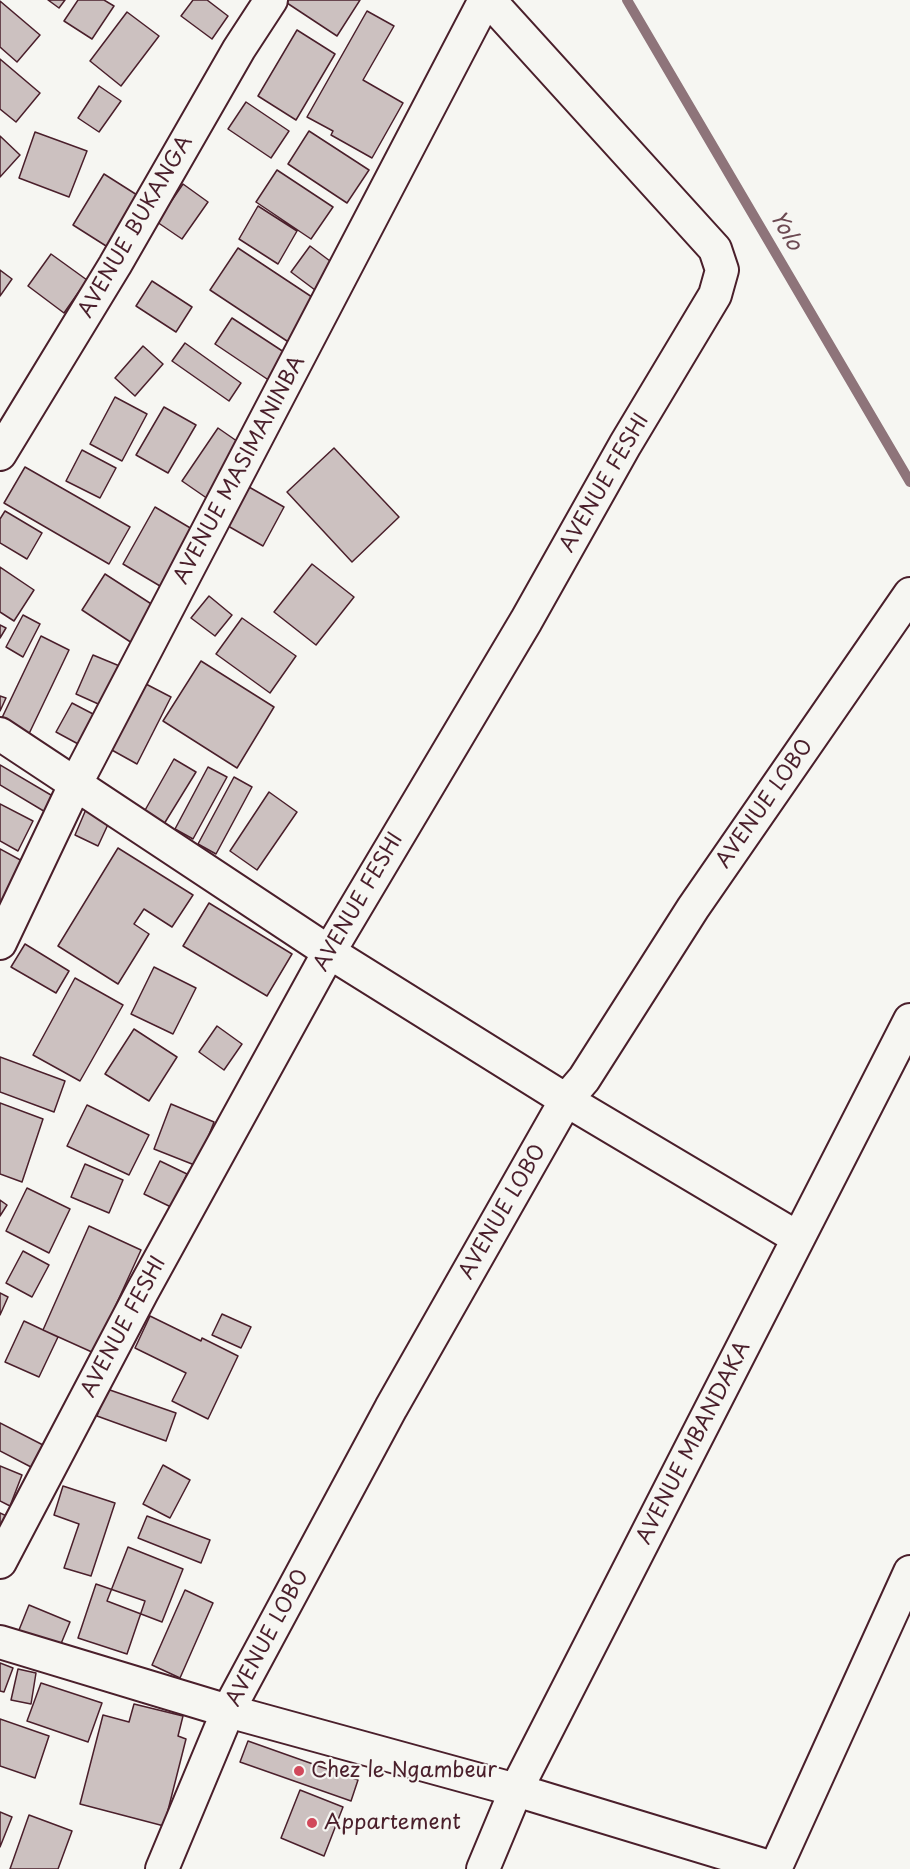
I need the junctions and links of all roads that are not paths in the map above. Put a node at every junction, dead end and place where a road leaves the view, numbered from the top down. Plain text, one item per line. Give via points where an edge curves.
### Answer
1 (271, 0) edge
2 (487, 0) edge
3 (0, 454) edge
4 (910, 594) edge
5 (0, 734) edge
6 (75, 785) junction
7 (0, 943) edge
8 (329, 952) junction
9 (910, 1020) edge
10 (566, 1100) junction
11 (798, 1238) junction
12 (0, 1562) edge
13 (910, 1572) edge
14 (0, 1642) edge
15 (228, 1711) junction
16 (516, 1790) junction
17 (162, 1869) edge
18 (483, 1869) edge
19 (775, 1869) edge

1 - 3 street, AVENUE BUKANGA
2 - 6 street, AVENUE MASIMANINBA
2 - 8 street, AVENUE FESHI via 715,249 722,270 715,296
4 - 10 street, AVENUE LOBO via 693,908 584,1079
5 - 6 street
6 - 7 street, AVENUE MASIMANINBA
6 - 8 street
8 - 10 street
8 - 12 street, AVENUE FESHI via 147,1281
9 - 11 street, AVENUE MBANDAKA
10 - 11 street
10 - 15 street, AVENUE LOBO via 391,1408
11 - 16 street, AVENUE MBANDAKA
13 - 19 street
14 - 15 street
15 - 16 street
15 - 17 street, AVENUE LOBO
16 - 18 street, AVENUE MBANDAKA
16 - 19 street

